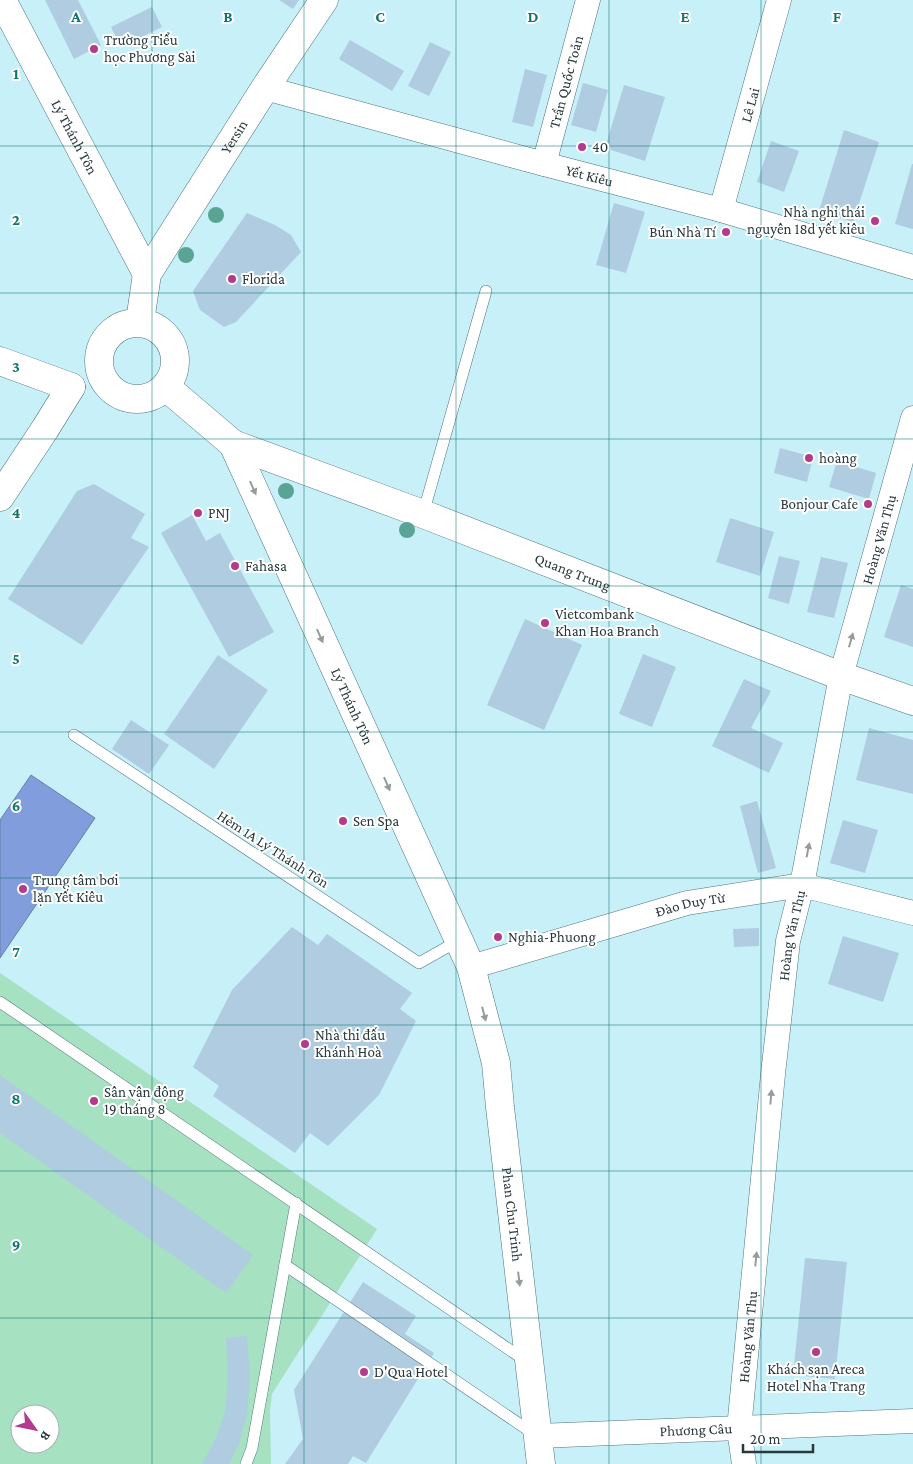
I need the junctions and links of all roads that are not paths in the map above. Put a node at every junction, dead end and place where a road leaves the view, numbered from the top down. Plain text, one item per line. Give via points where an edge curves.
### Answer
1 (2, 0) edge
2 (324, 0) edge
3 (588, 0) edge
4 (779, 0) edge
5 (265, 88) junction
6 (544, 164) junction
7 (721, 210) junction
8 (913, 267) edge
9 (147, 274) junction
10 (486, 291) dead end
11 (140, 321) junction
12 (0, 360) edge
13 (102, 377) junction
14 (71, 387) junction
15 (166, 387) junction
16 (913, 418) edge
17 (233, 444) junction
18 (0, 497) edge
19 (423, 514) junction
20 (841, 676) junction
21 (913, 701) edge
22 (74, 735) dead end
23 (802, 884) junction
24 (913, 914) edge
25 (458, 941) junction
26 (471, 967) junction
27 (0, 1002) edge
28 (296, 1203) junction
29 (285, 1265) junction
30 (529, 1363) junction
31 (913, 1421) edge
32 (739, 1429) junction
33 (538, 1436) junction
34 (246, 1464) edge
35 (541, 1464) edge
36 (744, 1464) edge

1 - 9 street, Lý Thánh Tôn
2 - 5 street, Yersin
3 - 6 street, Trần Quốc Toản
4 - 7 street, Lê Lai
5 - 6 street, Yết Kiêu
5 - 9 street, Yersin
6 - 7 street, Yết Kiêu
7 - 8 street, Yết Kiêu
9 - 11 street
10 - 19 lane
11 - 13 street via 119,327 101,347
11 - 15 street via 163,332 170,341 174,367
12 - 14 street
13 - 14 street
13 - 15 street via 111,389 124,397 150,397
14 - 18 street
15 - 17 street
20 -> 16 street, Hoàng Văn Thụ
17 - 19 street, Quang Trung
17 -> 25 street, Lý Thánh Tôn
19 - 20 street, Quang Trung
20 - 21 street, Quang Trung
23 -> 20 street, Hoàng Văn Thụ
22 - 25 lane, Hẻm 1A Lý Thánh Tôn via 419,964
23 - 24 street, Đào Duy Từ
23 - 26 street, Đào Duy Từ via 687,903
32 -> 23 street, Hoàng Văn Thụ via 787,950
25 - 26 street, Lý Thánh Tôn
26 -> 30 street, Phan Chu Trinh via 496,1063
27 - 28 lane
28 - 29 lane
28 - 30 lane
29 - 33 lane
29 - 34 lane via 252,1448
30 - 33 street, Phan Chu Trinh
31 - 32 street, Phương Câu
32 - 33 street, Phương Câu
32 - 36 street, Hoàng Văn Thụ
33 - 35 street, Phan Chu Trinh

